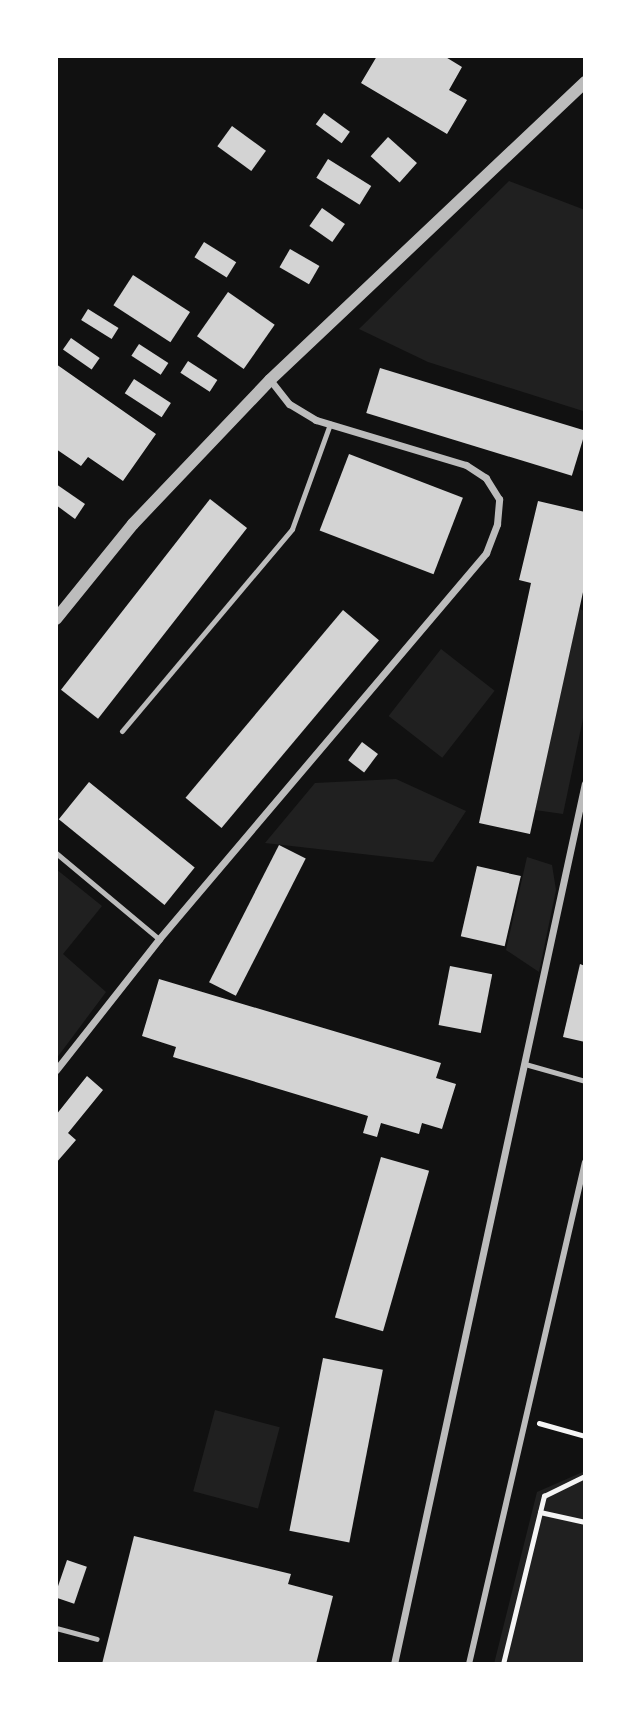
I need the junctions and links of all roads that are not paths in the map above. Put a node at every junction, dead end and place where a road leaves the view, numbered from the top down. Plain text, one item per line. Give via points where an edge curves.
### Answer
1 (585, 82) edge
2 (270, 380) junction
3 (330, 424) junction
4 (56, 619) edge
5 (122, 731) dead end
6 (585, 783) edge
7 (56, 853) edge
8 (159, 939) junction
9 (525, 1064) junction
10 (56, 1070) edge
11 (585, 1081) edge
12 (585, 1162) edge
13 (56, 1628) edge
14 (97, 1639) dead end
15 (394, 1664) edge
16 (469, 1664) edge

1 - 2 street
2 - 3 street via 289,404
2 - 4 street via 133,524
3 - 5 lane via 292,529
3 - 8 street via 466,465 486,478 499,499 497,524 486,554
6 - 9 street
7 - 8 lane
8 - 10 street
9 - 11 lane
9 - 15 street
12 - 16 street
13 - 14 lane

